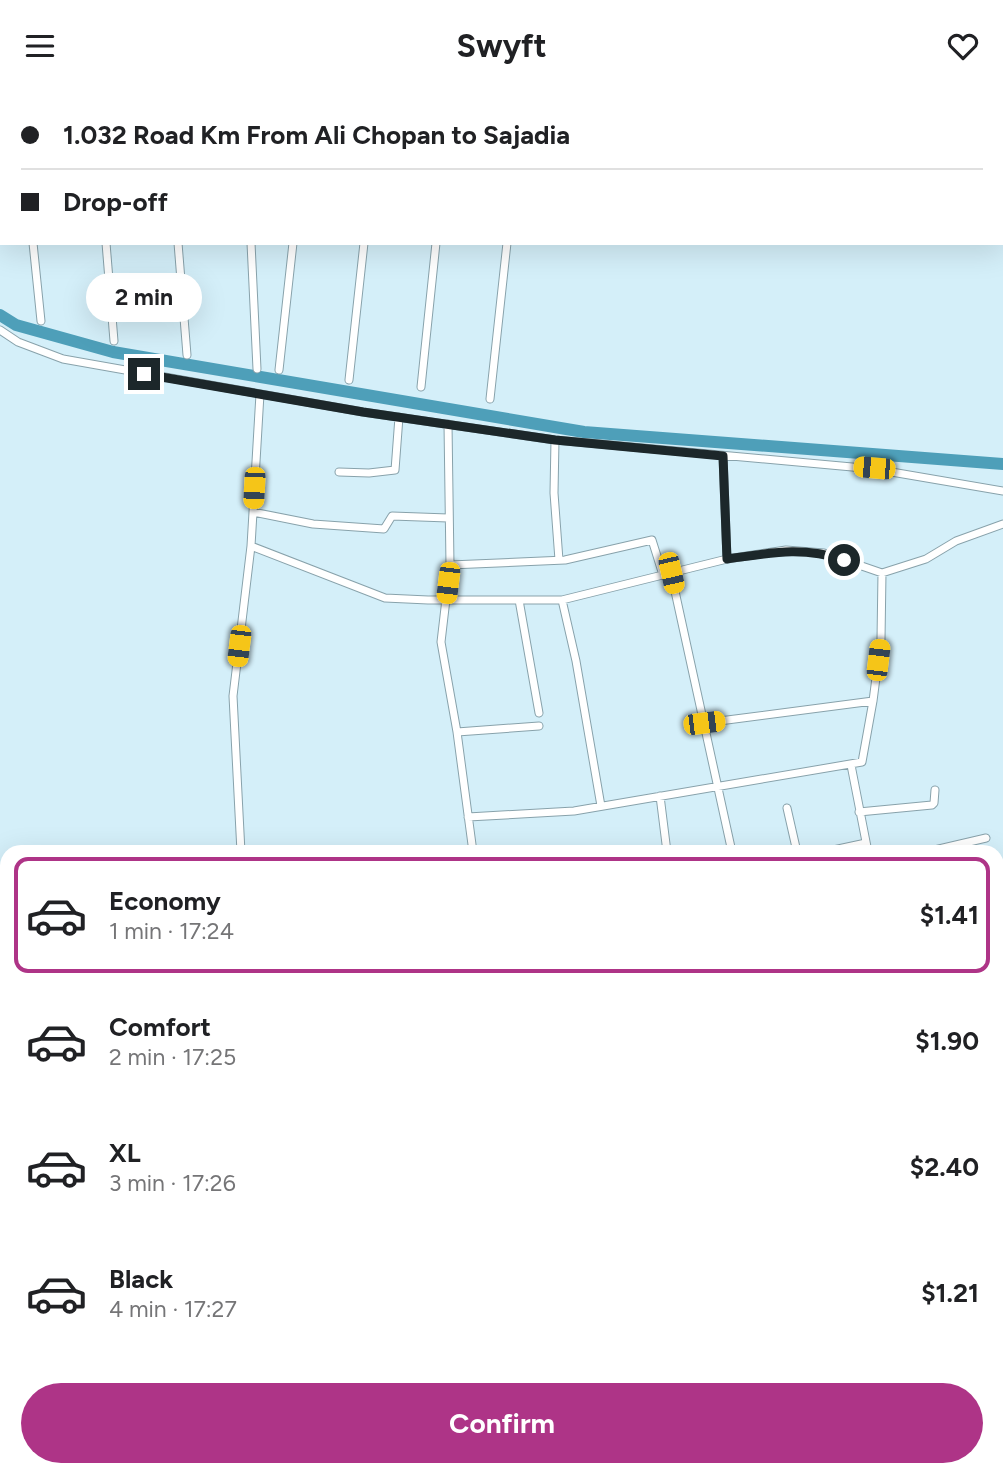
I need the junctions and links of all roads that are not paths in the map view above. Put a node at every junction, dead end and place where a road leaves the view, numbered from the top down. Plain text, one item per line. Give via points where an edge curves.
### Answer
1 (33, 245) edge
2 (106, 245) edge
3 (178, 245) edge
4 (251, 245) edge
5 (293, 245) edge
6 (365, 245) edge
7 (436, 245) edge
8 (507, 245) edge
9 (41, 321) dead end
10 (0, 330) edge
11 (114, 341) dead end
12 (187, 355) dead end
13 (257, 369) dead end
14 (279, 370) dead end
15 (349, 380) dead end
16 (421, 387) dead end
17 (260, 394) junction
18 (490, 399) dead end
19 (399, 417) junction
20 (448, 424) junction
21 (555, 440) junction
22 (723, 456) junction
23 (339, 471) dead end
24 (1003, 491) edge
25 (253, 512) junction
26 (448, 518) junction
27 (1003, 524) edge
28 (251, 547) junction
29 (727, 559) junction
30 (559, 560) junction
31 (450, 565) junction
32 (882, 573) junction
33 (667, 574) junction
34 (446, 600) junction
35 (519, 600) junction
36 (562, 600) junction
37 (873, 701) junction
38 (539, 713) dead end
39 (704, 723) junction
40 (539, 726) dead end
41 (457, 731) junction
42 (851, 765) junction
43 (719, 786) junction
44 (935, 790) dead end
45 (660, 796) junction
46 (601, 806) junction
47 (787, 808) dead end
48 (859, 811) junction
49 (468, 817) junction
50 (986, 838) dead end
51 (866, 843) joint
52 (241, 845) edge
53 (472, 845) edge
54 (666, 845) edge
55 (731, 845) edge
56 (795, 845) edge
57 (857, 845) edge
58 (956, 845) edge

1 - 9 street
2 - 11 street
3 - 12 street
4 - 13 street
5 - 14 street
6 - 15 street
7 - 16 street
8 - 18 street
10 - 17 street via 63,359
17 - 19 street
17 - 25 street
19 - 20 street
19 - 23 street via 395,470
20 - 21 street
20 - 26 street
21 - 22 street
21 - 30 street
22 - 24 street via 874,468
22 - 29 street
25 - 26 street via 313,524 384,529 391,516
25 - 28 street
26 - 31 street
27 - 32 street via 956,541 926,559
28 - 34 street via 385,598
28 - 52 street via 233,696
29 - 32 street via 786,550 824,554
29 - 33 street
30 - 31 street
30 - 33 street via 652,540
31 - 34 street
32 - 37 street via 881,639
33 - 36 street
33 - 39 street
34 - 35 street
34 - 41 street via 441,642
35 - 36 street
35 - 38 street
36 - 46 street
37 - 39 street
37 - 42 street via 863,761
39 - 43 street
40 - 41 street
41 - 49 street
42 - 43 street
42 - 48 street
43 - 45 street
43 - 55 street
44 - 48 street via 932,805
45 - 46 street
45 - 54 street
46 - 49 street
47 - 56 street
48 - 51 street
49 - 53 street
50 - 58 street
51 - 57 street

